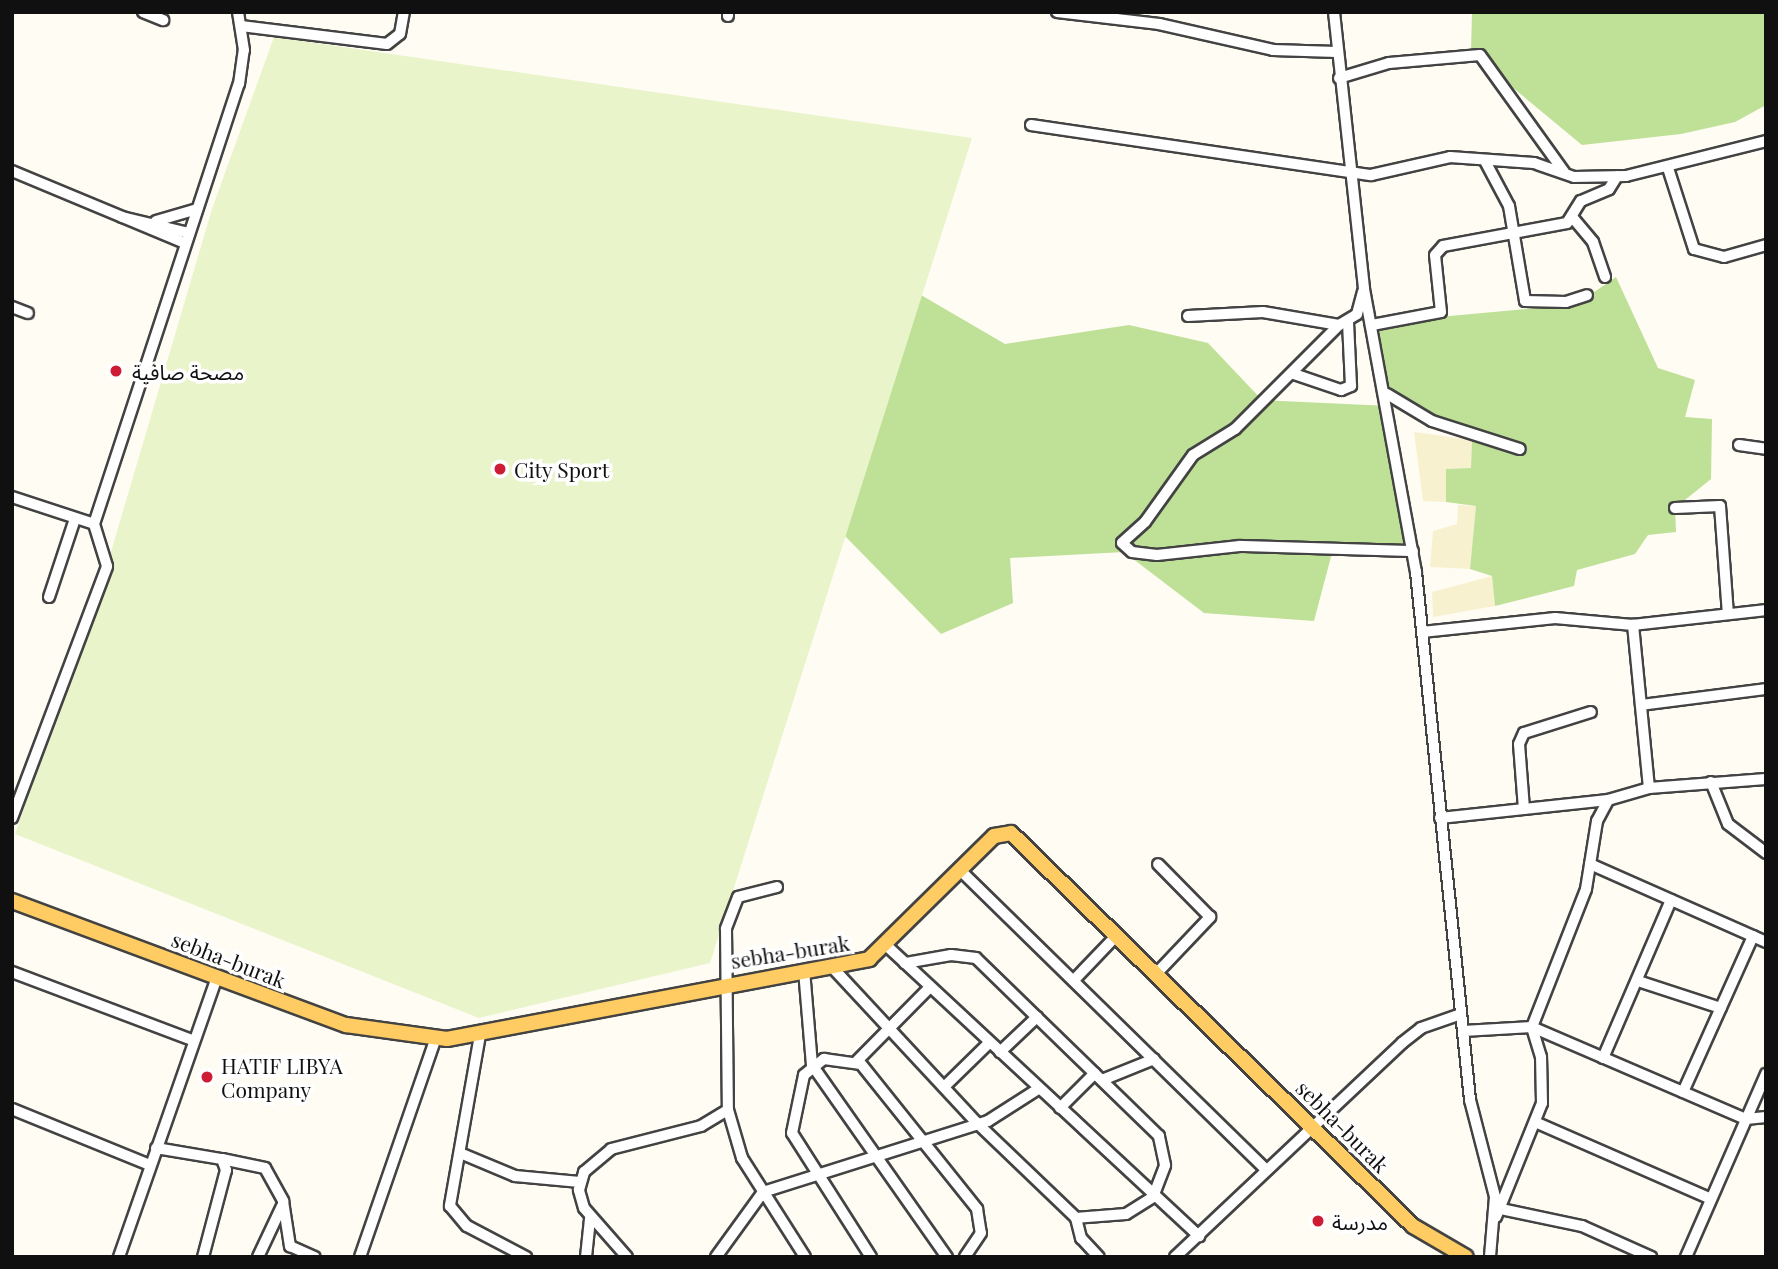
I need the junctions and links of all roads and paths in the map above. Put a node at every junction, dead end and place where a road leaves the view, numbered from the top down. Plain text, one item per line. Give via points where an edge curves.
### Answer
1 (144, 12) edge
2 (238, 12) edge
3 (404, 12) edge
4 (1057, 12) edge
5 (1334, 12) edge
6 (163, 20) dead end
7 (241, 26) junction
8 (1337, 52) junction
9 (1339, 78) junction
10 (1031, 125) dead end
11 (1766, 141) edge
12 (1485, 161) junction
13 (1347, 168) junction
14 (1668, 168) junction
15 (12, 171) edge
16 (1565, 174) junction
17 (1617, 176) junction
18 (197, 209) junction
19 (122, 217) junction
20 (1573, 218) junction
21 (150, 222) junction
22 (1514, 229) junction
23 (187, 238) junction
24 (1766, 245) edge
25 (1605, 277) dead end
26 (1364, 289) junction
27 (1587, 295) dead end
28 (12, 307) edge
29 (28, 313) dead end
30 (1188, 316) dead end
31 (1343, 323) junction
32 (1372, 325) junction
33 (1294, 374) junction
34 (1387, 394) junction
35 (1739, 445) dead end
36 (1520, 449) dead end
37 (1766, 449) edge
38 (12, 497) edge
39 (1675, 508) dead end
40 (75, 519) junction
41 (94, 524) junction
42 (1413, 551) junction
43 (49, 597) dead end
44 (1766, 610) edge
45 (1728, 614) junction
46 (1633, 625) junction
47 (1422, 632) junction
48 (1766, 689) edge
49 (1642, 705) junction
50 (1591, 712) dead end
51 (1766, 779) edge
52 (1711, 782) junction
53 (1650, 788) junction
54 (1608, 800) junction
55 (1524, 809) junction
56 (13, 817) edge
57 (1440, 818) junction
58 (1766, 853) edge
59 (1158, 864) dead end
60 (1590, 864) junction
61 (960, 870) junction
62 (777, 887) dead end
63 (1671, 900) junction
64 (12, 901) edge
65 (1117, 935) junction
66 (1753, 936) junction
67 (1766, 942) edge
68 (888, 947) junction
69 (905, 963) junction
70 (832, 967) junction
71 (804, 970) junction
72 (12, 972) edge
73 (1156, 974) junction
74 (217, 978) junction
75 (1075, 979) junction
76 (1638, 981) junction
77 (726, 982) junction
78 (929, 988) junction
79 (1721, 1008) junction
80 (1461, 1014) junction
81 (1037, 1017) junction
82 (1532, 1027) junction
83 (891, 1028) junction
84 (1463, 1031) junction
85 (480, 1035) junction
86 (192, 1040) junction
87 (435, 1040) junction
88 (989, 1042) junction
89 (1000, 1052) junction
90 (1603, 1058) junction
91 (1154, 1059) junction
92 (857, 1061) junction
93 (812, 1065) junction
94 (1766, 1074) edge
95 (1099, 1077) junction
96 (945, 1086) junction
97 (1038, 1089) junction
98 (1683, 1092) junction
99 (1060, 1108) junction
100 (12, 1109) edge
101 (728, 1111) junction
102 (1766, 1118) edge
103 (1746, 1119) junction
104 (976, 1122) junction
105 (1535, 1122) junction
106 (1313, 1126) junction
107 (922, 1137) junction
108 (156, 1149) junction
109 (460, 1153) junction
110 (876, 1154) junction
111 (222, 1159) junction
112 (150, 1165) junction
113 (1266, 1170) junction
114 (816, 1175) junction
115 (580, 1182) junction
116 (763, 1192) junction
117 (1153, 1197) junction
118 (1711, 1199) junction
119 (283, 1203) junction
120 (1499, 1213) junction
121 (1076, 1218) junction
122 (590, 1219) junction
123 (1199, 1236) junction
124 (298, 1254) edge
125 (869, 1256) edge
126 (1460, 1256) edge
127 (119, 1257) edge
128 (202, 1257) edge
129 (258, 1257) edge
130 (315, 1257) edge
131 (360, 1257) edge
132 (526, 1257) edge
133 (586, 1257) edge
134 (627, 1257) edge
135 (716, 1257) edge
136 (805, 1257) edge
137 (947, 1257) edge
138 (965, 1257) edge
139 (1099, 1257) edge
140 (1175, 1257) edge
141 (1490, 1257) edge
142 (1651, 1257) edge
143 (1686, 1257) edge

1 - 6 street
2 - 7 street
3 - 7 street via 400,34 387,44
4 - 8 street via 1158,24 1273,50
5 - 8 street
7 - 18 street via 239,84
8 - 9 street
9 - 13 street
9 - 16 street via 1389,63 1480,55
10 - 13 street
11 - 14 street
12 - 13 street via 1440,158 1376,175
12 - 16 street via 1534,163
12 - 22 street via 1505,195
13 - 26 street
14 - 17 street
14 - 24 street via 1694,249 1724,257
15 - 19 street
16 - 17 street
17 - 20 street via 1609,189 1581,201
18 - 21 street
18 - 23 street
19 - 21 street
19 - 23 street
20 - 22 street
20 - 25 street via 1595,246
21 - 23 street
22 - 27 street via 1525,301 1566,303
22 - 32 street via 1437,251 1441,312
23 - 41 street
26 - 31 street via 1359,311
26 - 32 street
28 - 29 street
30 - 31 street via 1263,312
31 - 33 street
31 - 33 street via 1351,386 1341,390
32 - 34 street
33 - 42 street via 1213,449 1193,456 1145,522 1122,542 1132,552 1157,555 1240,546
34 - 36 street via 1432,421
34 - 42 street
35 - 37 street
38 - 40 street
39 - 45 street via 1720,506
40 - 41 street
40 - 43 street
41 - 56 street via 107,566
42 - 47 street
44 - 45 street
45 - 46 street
46 - 47 street via 1555,618
46 - 49 street
47 - 57 street
48 - 49 street
49 - 53 street
50 - 55 street via 1529,730 1521,738
51 - 52 street
52 - 53 street
52 - 58 street via 1728,824
53 - 54 street
54 - 55 street
54 - 60 street
55 - 57 street
57 - 80 street
59 - 73 street via 1210,917
60 - 63 street
60 - 82 street via 1586,889
61 - 65 main road, sebha-burak via 998,833 1015,834
61 - 68 main road, sebha-burak
61 - 75 street
62 - 77 street via 748,892 731,908 723,951
63 - 66 street
63 - 76 street
64 - 74 main road, sebha-burak
65 - 73 main road, sebha-burak
65 - 75 street
66 - 67 street
66 - 79 street
68 - 69 street
68 - 70 main road, sebha-burak
69 - 78 street
69 - 81 street via 972,956
70 - 71 main road, sebha-burak
70 - 83 street
71 - 77 main road, sebha-burak
71 - 93 street
72 - 86 street
73 - 106 main road, sebha-burak
74 - 86 street
74 - 87 main road, sebha-burak via 356,1028
75 - 91 street
76 - 79 street
76 - 90 street
77 - 85 main road, sebha-burak
77 - 101 street
78 - 83 street
78 - 88 street
79 - 98 street
80 - 84 street
80 - 106 street via 1421,1028
81 - 89 street
81 - 95 street
82 - 84 street
82 - 90 street
82 - 105 street via 1543,1077
83 - 92 street
83 - 96 street
84 - 120 street via 1472,1113
85 - 87 main road, sebha-burak
85 - 109 street
86 - 108 street
87 - 131 street
88 - 89 street
88 - 96 street
89 - 97 street
90 - 98 street
91 - 95 street
91 - 113 street
92 - 93 street via 824,1059
92 - 107 street
93 - 110 street
93 - 114 street via 800,1085 791,1127
94 - 103 street
95 - 99 street
95 - 117 street via 1161,1140 1165,1166
96 - 104 street
97 - 99 street
97 - 104 street via 1012,1110
98 - 103 street
99 - 117 street
100 - 112 street
101 - 115 street via 701,1126 611,1149 590,1164
101 - 116 street via 735,1144
102 - 103 street
103 - 118 street
104 - 107 street
104 - 121 street
105 - 118 street
105 - 120 street
106 - 113 street
106 - 126 main road, sebha-burak via 1413,1226
107 - 110 street
107 - 138 street via 979,1214 978,1241
108 - 111 street
108 - 112 street
109 - 115 street via 515,1176
109 - 132 street via 450,1199 454,1215
110 - 114 street
110 - 137 street
111 - 119 street via 265,1168
111 - 128 street via 226,1170
112 - 127 street
113 - 123 street
114 - 116 street
114 - 125 street
115 - 122 street
116 - 135 street
116 - 136 street
117 - 121 street via 1126,1214
117 - 123 street
118 - 143 street
119 - 124 street via 287,1235
119 - 129 street
120 - 141 street
120 - 142 street via 1582,1226
121 - 139 street via 1081,1238
122 - 133 street
122 - 134 street
123 - 140 street
124 - 130 street

